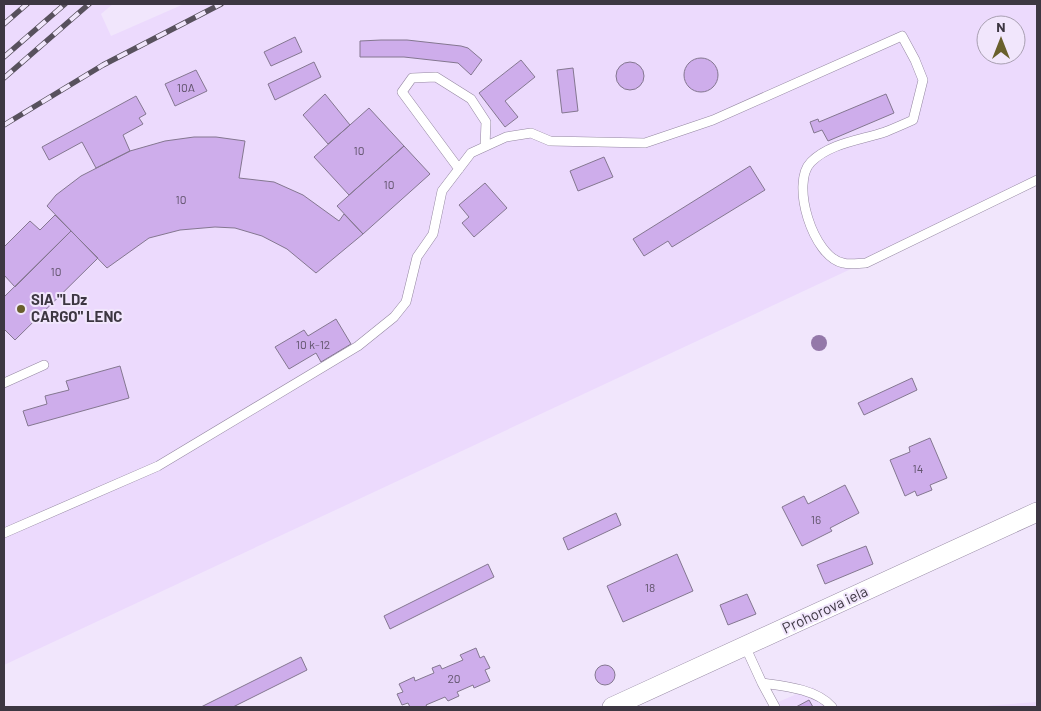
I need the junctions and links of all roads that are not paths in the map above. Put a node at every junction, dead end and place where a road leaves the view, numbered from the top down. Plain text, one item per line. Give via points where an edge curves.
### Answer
1 (485, 146) junction
2 (459, 169) junction
3 (1037, 180) edge
4 (44, 365) dead end
5 (4, 383) edge
6 (1037, 512) edge
7 (4, 532) edge
8 (745, 646) junction
9 (762, 683) junction
10 (612, 707) edge
11 (775, 707) edge
12 (832, 707) edge

1 - 2 lane via 471,153
1 - 2 lane via 486,122 471,99 436,77 412,78 402,92
1 - 3 lane via 506,137 530,133 550,142 645,143 712,120 902,36 923,80 914,120 826,151 810,163 802,182 815,240 842,263 866,263
2 - 7 lane via 442,191 433,234 417,257 406,302 394,317 365,340 158,466
4 - 5 lane
6 - 8 street, Prohorova iela
8 - 9 lane
8 - 10 street, Prohorova iela
9 - 11 lane
9 - 12 lane via 809,694 825,700

